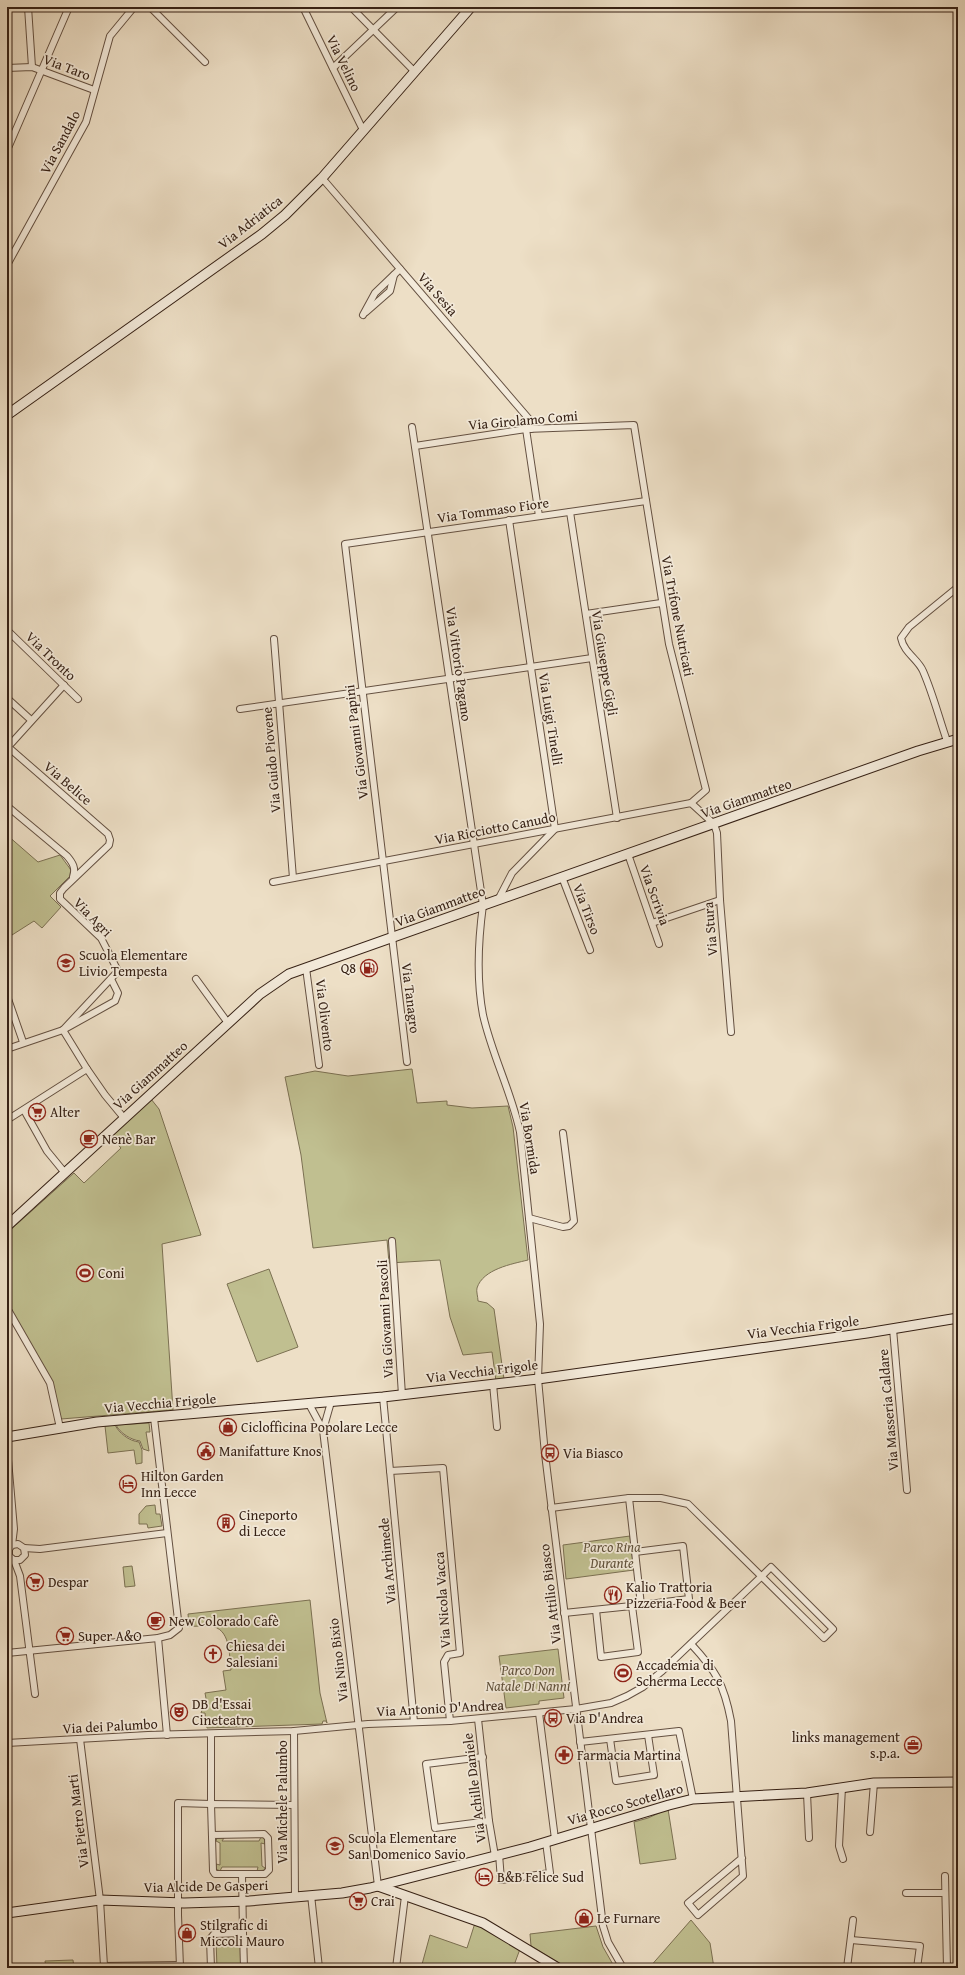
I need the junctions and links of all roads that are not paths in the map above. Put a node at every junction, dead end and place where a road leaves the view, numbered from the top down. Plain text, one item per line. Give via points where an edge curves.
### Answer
1 (28, 7) edge
2 (70, 7) edge
3 (134, 7) edge
4 (150, 7) edge
5 (303, 7) edge
6 (351, 7) edge
7 (397, 7) edge
8 (471, 7) edge
9 (374, 30) junction
10 (205, 62) dead end
11 (32, 66) junction
12 (7, 68) edge
13 (333, 68) junction
14 (42, 69) junction
15 (415, 72) junction
16 (94, 90) junction
17 (364, 130) junction
18 (8, 148) dead end
19 (322, 178) junction
20 (7, 265) edge
21 (400, 269) junction
22 (394, 275) junction
23 (7, 415) edge
24 (634, 425) joint
25 (412, 427) dead end
26 (528, 429) junction
27 (415, 446) junction
28 (646, 501) junction
29 (570, 512) junction
30 (539, 516) junction
31 (509, 520) junction
32 (428, 532) junction
33 (344, 544) joint
34 (958, 587) edge
35 (661, 603) junction
36 (586, 614) junction
37 (7, 630) edge
38 (274, 639) dead end
39 (592, 658) junction
40 (531, 666) junction
41 (449, 678) junction
42 (64, 685) junction
43 (362, 691) junction
44 (78, 699) dead end
45 (9, 700) dead end
46 (278, 703) junction
47 (240, 709) dead end
48 (31, 720) junction
49 (958, 739) edge
50 (947, 741) junction
51 (7, 747) edge
52 (691, 802) junction
53 (7, 806) edge
54 (617, 818) junction
55 (714, 824) junction
56 (556, 829) junction
57 (110, 840) joint
58 (474, 844) junction
59 (628, 854) junction
60 (383, 861) junction
61 (562, 877) junction
62 (293, 878) junction
63 (73, 879) junction
64 (273, 882) dead end
65 (498, 900) junction
66 (720, 900) junction
67 (483, 905) junction
68 (652, 923) junction
69 (392, 938) junction
70 (659, 944) dead end
71 (590, 950) dead end
72 (306, 968) junction
73 (111, 979) junction
74 (196, 979) dead end
75 (7, 996) edge
76 (228, 1023) junction
77 (63, 1030) junction
78 (731, 1032) dead end
79 (23, 1042) junction
80 (7, 1049) edge
81 (407, 1062) dead end
82 (319, 1065) dead end
83 (88, 1069) junction
84 (24, 1110) junction
85 (124, 1118) junction
86 (7, 1120) edge
87 (563, 1134) dead end
88 (65, 1173) junction
89 (529, 1218) junction
90 (7, 1226) edge
91 (392, 1241) dead end
92 (7, 1308) edge
93 (958, 1318) edge
94 (893, 1328) junction
95 (538, 1379) junction
96 (493, 1384) junction
97 (402, 1395) junction
98 (383, 1397) junction
99 (331, 1402) junction
100 (309, 1404) junction
101 (154, 1418) junction
102 (497, 1427) dead end
103 (60, 1428) junction
104 (323, 1430) junction
105 (7, 1436) edge
106 (7, 1448) edge
107 (390, 1471) junction
108 (907, 1490) dead end
109 (629, 1498) junction
110 (551, 1508) junction
111 (14, 1528) junction
112 (167, 1534) junction
113 (22, 1546) junction
114 (9, 1549) edge
115 (40, 1549) junction
116 (635, 1552) junction
117 (24, 1557) junction
118 (11, 1559) edge
119 (20, 1576) junction
120 (762, 1576) junction
121 (641, 1605) junction
122 (632, 1606) junction
123 (596, 1610) junction
124 (564, 1614) junction
125 (158, 1638) junction
126 (691, 1644) junction
127 (30, 1651) junction
128 (7, 1653) edge
129 (35, 1694) dead end
130 (576, 1709) junction
131 (539, 1713) junction
132 (478, 1719) junction
133 (450, 1721) junction
134 (414, 1722) junction
135 (358, 1725) junction
136 (294, 1731) junction
137 (211, 1735) junction
138 (648, 1735) junction
139 (167, 1736) junction
140 (80, 1739) junction
141 (610, 1739) junction
142 (580, 1742) junction
143 (7, 1743) edge
144 (483, 1757) junction
145 (958, 1782) edge
146 (874, 1783) junction
147 (842, 1787) junction
148 (807, 1792) junction
149 (736, 1797) junction
150 (693, 1799) junction
151 (211, 1804) junction
152 (294, 1805) junction
153 (489, 1821) junction
154 (591, 1829) junction
155 (870, 1832) dead end
156 (212, 1835) junction
157 (809, 1838) dead end
158 (555, 1839) junction
159 (546, 1842) junction
160 (497, 1855) junction
161 (742, 1858) junction
162 (843, 1859) dead end
163 (242, 1874) junction
164 (945, 1876) dead end
165 (378, 1886) junction
166 (906, 1893) dead end
167 (945, 1893) junction
168 (311, 1895) junction
169 (405, 1896) junction
170 (294, 1897) junction
171 (100, 1900) junction
172 (242, 1901) junction
173 (178, 1903) junction
174 (7, 1913) edge
175 (853, 1920) dead end
176 (243, 1933) junction
177 (851, 1940) junction
178 (180, 1966) edge
179 (555, 1967) edge
180 (211, 1968) edge
181 (244, 1968) edge
182 (319, 1968) edge
183 (396, 1968) edge
184 (623, 1968) edge
185 (847, 1968) edge
186 (916, 1968) edge
187 (947, 1968) edge

1 - 11 street
2 - 14 street
3 - 16 street, Via Sandalo via 110,36
4 - 10 street
5 - 13 street, Via Velino
6 - 9 street
7 - 9 street
8 - 15 street, Via Adriatica
9 - 13 street
9 - 15 street
11 - 12 street, Via Taro
11 - 14 street, Via Taro
13 - 17 street, Via Velino
14 - 16 street, Via Taro
14 - 18 street
15 - 17 street, Via Adriatica
16 - 20 street, Via Sandalo via 86,122
17 - 19 street, Via Adriatica
19 - 21 street, Via Sesia
19 - 23 street, Via Adriatica via 262,234
21 - 22 street
21 - 26 street, Via Sesia via 529,419
22 - 22 street via 390,291 363,315 375,293
24 - 26 street, Via Girolamo Comi
24 - 28 street, Via Trifone Nutricati
25 - 27 street, Via Vittorio Pagano
26 - 27 street, Via Girolamo Comi
26 - 30 street, Via Sesia
27 - 32 street, Via Vittorio Pagano
28 - 29 street, Via Tommaso Fiore
28 - 35 street, Via Trifone Nutricati
29 - 30 street, Via Tommaso Fiore
29 - 36 street, Via Giuseppe Gigli
30 - 31 street, Via Tommaso Fiore
31 - 32 street, Via Tommaso Fiore
31 - 40 street, Via Luigi Tinelli
32 - 33 street, Via Tommaso Fiore
32 - 41 street, Via Vittorio Pagano
33 - 43 street, Via Giovanni Papini
34 - 50 street via 909,627 901,638 908,653 922,670
35 - 36 street
35 - 52 street, Via Trifone Nutricati via 706,790
36 - 39 street, Via Giuseppe Gigli
37 - 42 street, Via Tronto
38 - 46 street, Via Guido Piovene
39 - 40 street
39 - 54 street, Via Giuseppe Gigli
40 - 41 street
40 - 56 street, Via Luigi Tinelli
41 - 43 street
41 - 58 street, Via Vittorio Pagano
42 - 44 street, Via Tronto
42 - 48 street
43 - 46 street
43 - 60 street, Via Giovanni Papini
45 - 48 street
46 - 47 street
46 - 62 street, Via Guido Piovene
48 - 51 street
49 - 50 street, Via Giammatteo
50 - 55 street, Via Giammatteo
51 - 57 street, Via Belice via 108,834
52 - 54 street, Via Ricciotto Canudo
52 - 55 street
53 - 63 street via 67,856 75,871
54 - 56 street, Via Ricciotto Canudo
55 - 59 street, Via Giammatteo
55 - 66 street, Via Stura via 717,833
56 - 58 street, Via Ricciotto Canudo
56 - 65 street via 512,873
57 - 63 street, Via Agri via 109,845
58 - 60 street, Via Ricciotto Canudo
58 - 67 street, Via Vittorio Pagano
59 - 61 street, Via Giammatteo
59 - 68 street, Via Scrivia
60 - 62 street, Via Ricciotto Canudo
60 - 69 street, Via Giovanni Papini
61 - 65 street, Via Giammatteo
61 - 71 street, Via Tirso
62 - 64 street, Via Ricciotto Canudo
63 - 73 street, Via Agri via 60,893 60,899 101,938 118,971
65 - 67 street, Via Giammatteo
66 - 68 street
66 - 78 street, Via Stura
67 - 69 street, Via Giammatteo
67 - 89 street, Via Bormida via 479,937 479,989 493,1048 516,1112
68 - 70 street, Via Scrivia
69 - 72 street, Via Giammatteo
69 - 81 street, Via Tanagro
72 - 76 street, Via Giammatteo via 275,983
72 - 82 street, Via Olivento
73 - 77 street
73 - 77 street, Via Agri via 118,992 115,1001
74 - 76 street
75 - 79 street
76 - 85 street, Via Giammatteo
77 - 79 street, Via Agri
77 - 83 street
79 - 80 street, Via Agri
83 - 84 street
83 - 85 street
84 - 86 street
84 - 88 street via 47,1151
85 - 88 street, Via Giammatteo
87 - 89 street via 574,1221 563,1227
88 - 90 street, Via Giammatteo
89 - 95 street, Via Bormida via 540,1324
91 - 97 street, Via Giovanni Pascoli
92 - 103 street via 50,1383
93 - 94 street, Via Vecchia Frigole
94 - 95 street, Via Vecchia Frigole
94 - 108 street, Via Masseria Caldare
95 - 96 street, Via Vecchia Frigole
95 - 110 street, Via Attilio Biasco
96 - 97 street, Via Vecchia Frigole
96 - 102 street
97 - 98 street, Via Vecchia Frigole
98 - 99 street, Via Vecchia Frigole
98 - 107 street, Via Archimede
99 - 100 street, Via Vecchia Frigole
99 - 104 street, Via Nino Bixio
100 - 101 street, Via Vecchia Frigole
100 - 104 street, Via Nino Bixio
101 - 103 street, Via Vecchia Frigole via 97,1422
101 - 112 street
103 - 105 street, Via Vecchia Frigole
104 - 135 street, Via Nino Bixio
106 - 111 street
107 - 133 street, Via Nicola Vacca via 443,1468 460,1653 452,1654 444,1662
107 - 134 street, Via Archimede
109 - 110 street
109 - 116 street
109 - 120 street via 660,1498 688,1504
110 - 124 street, Via Attilio Biasco
111 - 113 street
111 - 114 street
112 - 115 street
112 - 125 street via 179,1628 170,1635
113 - 114 street
113 - 115 street
113 - 117 street
114 - 118 street
115 - 117 street
116 - 121 street
116 - 121 street via 683,1546 689,1599
117 - 118 street
117 - 119 street
118 - 119 street
119 - 127 street
120 - 120 street via 824,1638 833,1629 771,1567
120 - 126 street, Via Antonio D'Andrea
121 - 122 street
122 - 123 street
122 - 123 street via 638,1652 602,1657
123 - 124 street
124 - 130 street, Via Attilio Biasco
125 - 127 street
125 - 139 street
126 - 130 street, Via Antonio D'Andrea via 643,1687 610,1703
126 - 149 street via 713,1669 727,1698
127 - 128 street
127 - 129 street
130 - 131 street, Via Antonio D'Andrea
130 - 142 street, Via Attilio Biasco
131 - 132 street, Via Antonio D'Andrea
131 - 158 street
132 - 133 street, Via Antonio D'Andrea
132 - 144 street, Via Achille Daniele
133 - 134 street, Via Antonio D'Andrea
134 - 135 street, Via Antonio D'Andrea
135 - 136 street, Via dei Palumbo
135 - 165 street, Via Nino Bixio
136 - 137 street, Via dei Palumbo
136 - 152 street, Via Michele Palumbo
137 - 139 street, Via dei Palumbo
137 - 151 street
138 - 141 street
138 - 141 street via 654,1775 616,1781
138 - 150 street via 679,1731
139 - 140 street, Via dei Palumbo
140 - 143 street, Via dei Palumbo
140 - 171 street, Via Pietro Marti
141 - 142 street
142 - 154 street, Via Attilio Biasco
144 - 153 street, Via Achille Daniele
144 - 153 street via 426,1764 435,1828
145 - 146 street, Via Rocco Scotellaro
146 - 147 street, Via Rocco Scotellaro
146 - 155 street
147 - 148 street, Via Rocco Scotellaro
147 - 162 street via 839,1846
148 - 149 street, Via Rocco Scotellaro
148 - 157 street
149 - 150 street, Via Rocco Scotellaro
149 - 161 street
150 - 154 street, Via Rocco Scotellaro
151 - 152 street
151 - 156 street
151 - 173 street via 178,1803
152 - 170 street, Via Michele Palumbo
153 - 160 street, Via Achille Daniele
154 - 158 street, Via Rocco Scotellaro
154 - 184 street, Via Attilio Biasco via 603,1926 608,1942
156 - 163 street via 215,1874
156 - 163 street via 264,1834 268,1838 268,1870 265,1874
158 - 159 street, Via Rocco Scotellaro
159 - 160 street, Via Rocco Scotellaro
159 - 160 street, Via Achille Daniele via 550,1873 501,1880
160 - 165 street, Via Rocco Scotellaro
161 - 161 street via 743,1876 698,1915 688,1903
163 - 172 street
164 - 167 street
165 - 168 street, Via Alcide De Gasperi via 342,1893
165 - 169 street
166 - 167 street
167 - 187 street
168 - 170 street, Via Alcide De Gasperi
168 - 182 street
169 - 179 street via 483,1924
169 - 183 street
170 - 172 street, Via Alcide De Gasperi
171 - 173 street, Via Alcide De Gasperi
171 - 174 street, Via Alcide De Gasperi
171 - 178 street, Via Pietro Marti via 104,1966
172 - 173 street, Via Alcide De Gasperi
172 - 176 street
173 - 178 street
175 - 177 street
176 - 180 street via 214,1934 210,1938
176 - 181 street
177 - 185 street
177 - 186 street via 920,1946

